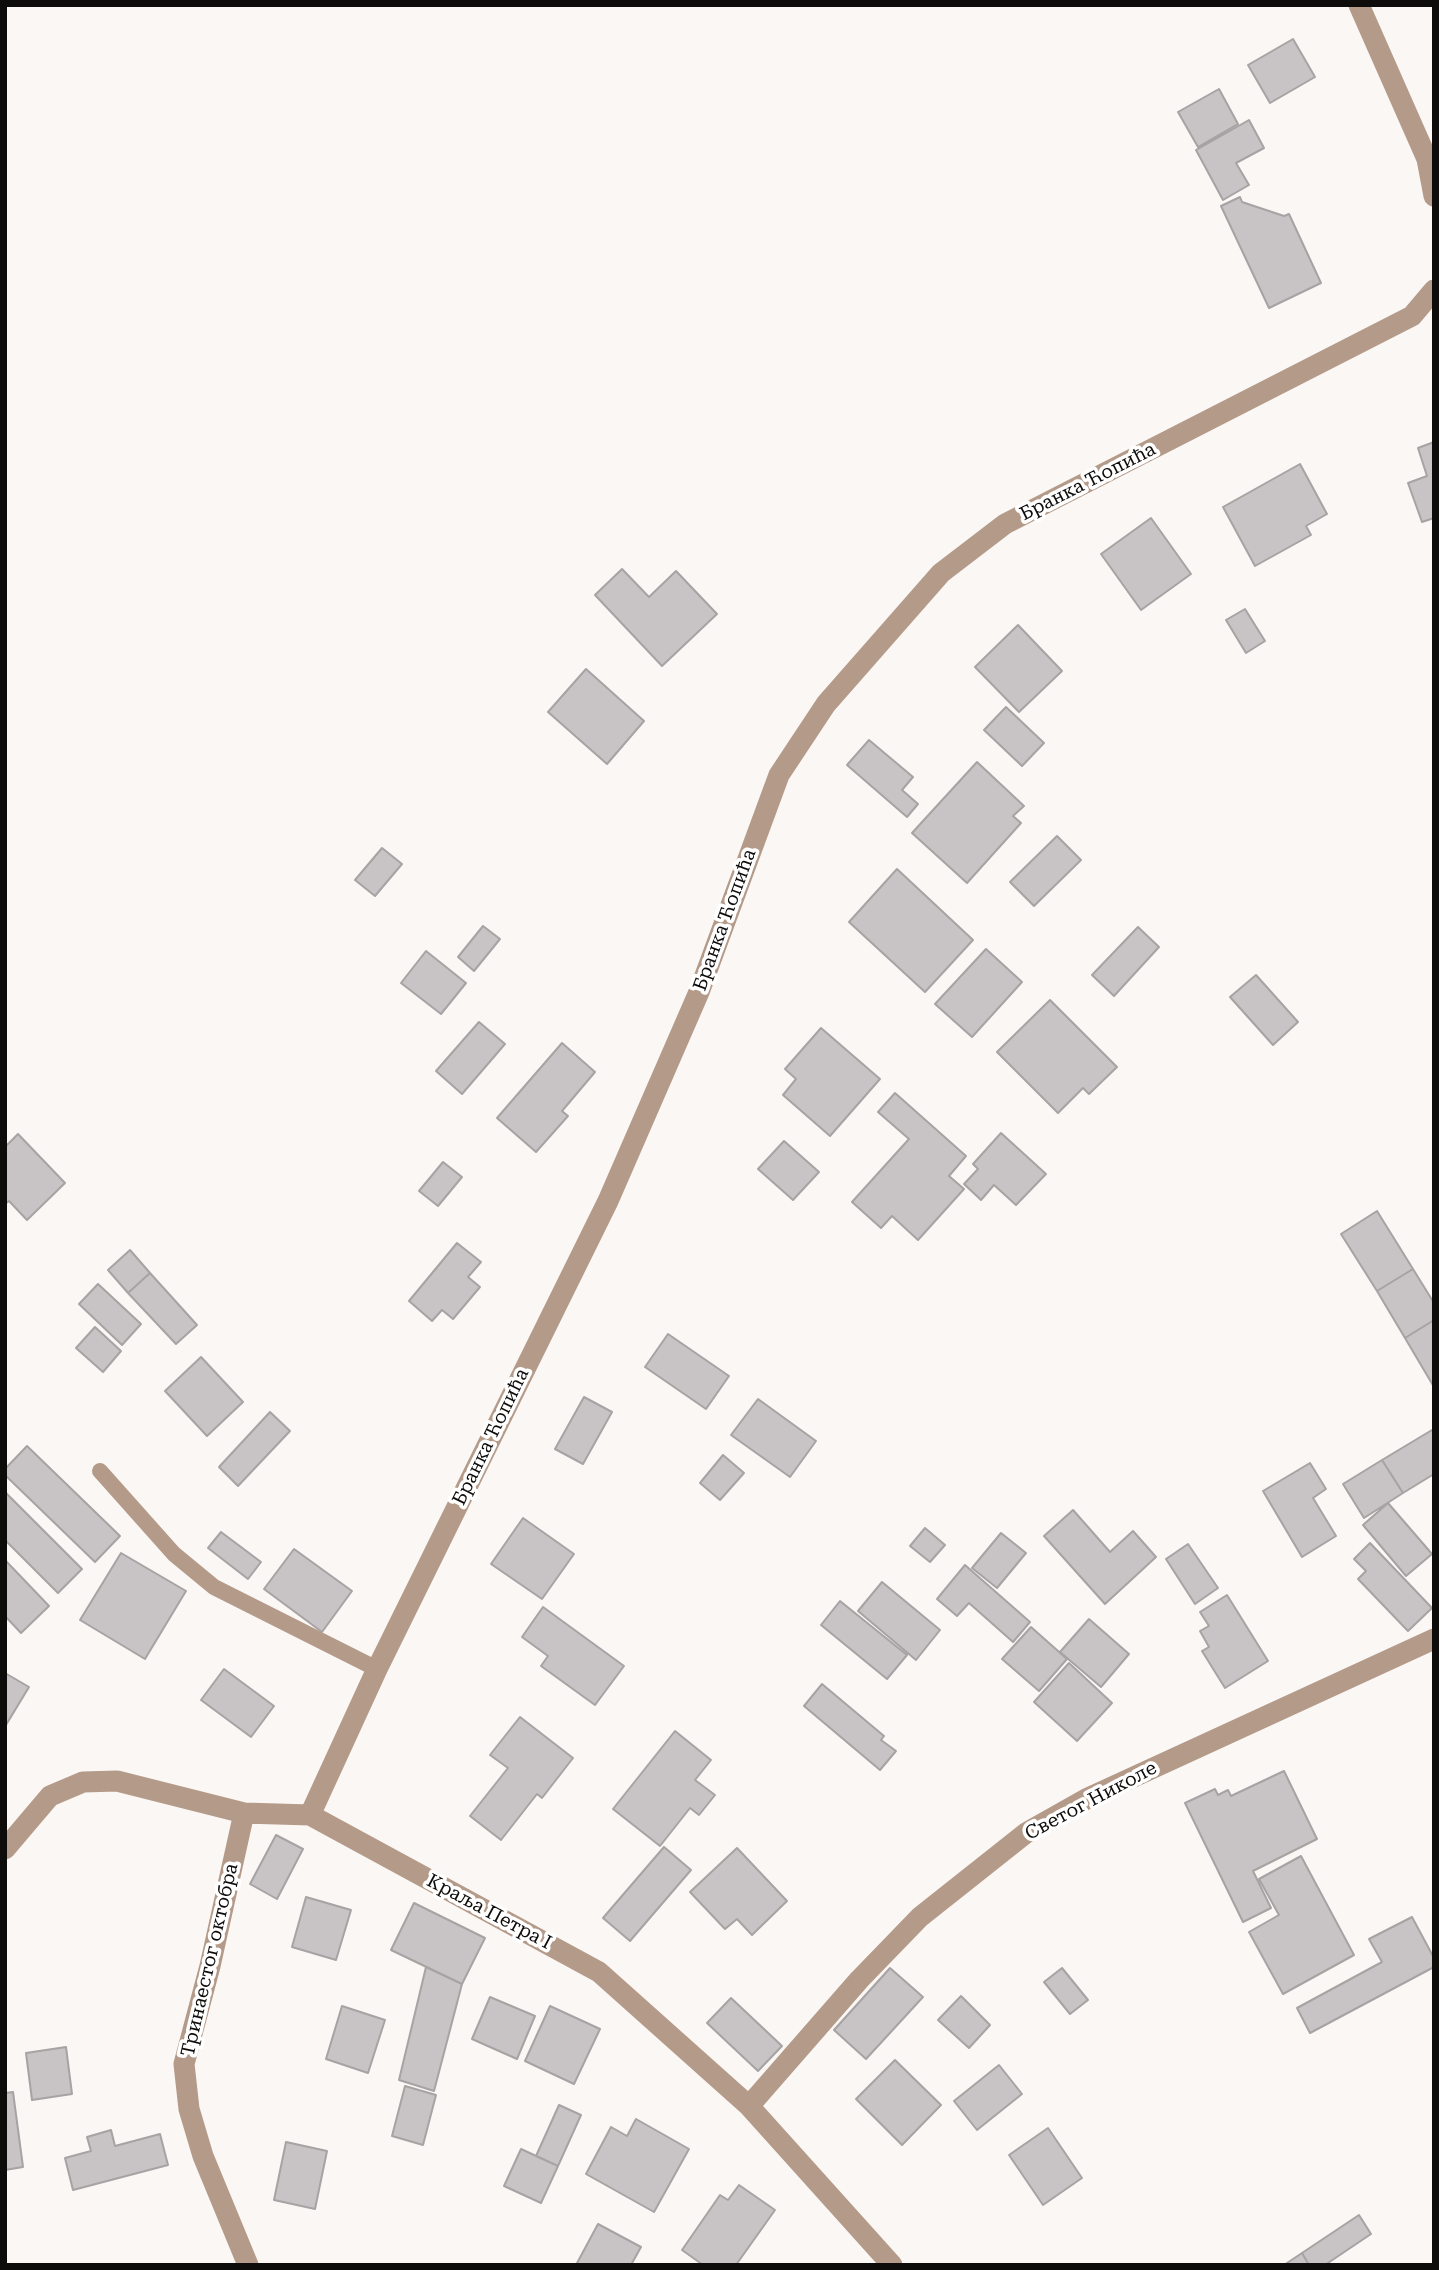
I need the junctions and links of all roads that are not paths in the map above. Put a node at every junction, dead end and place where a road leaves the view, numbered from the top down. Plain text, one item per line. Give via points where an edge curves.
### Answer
1 (1359, 5) edge
2 (1434, 196) edge
3 (1434, 289) edge
4 (100, 1471) dead end
5 (1434, 1639) edge
6 (377, 1669) junction
7 (244, 1813) junction
8 (310, 1815) junction
9 (5, 1849) edge
10 (749, 2106) junction
11 (248, 2265) edge
12 (892, 2265) edge

1 - 2 street via 1427,159
3 - 6 street, Бранка Ћопића via 1412,316 1005,524 941,573 826,704 779,775 699,992 608,1200
4 - 6 lane via 174,1554 214,1587
5 - 10 street, Светог Николе via 1088,1798 1026,1833 920,1917
6 - 8 street, Бранка Ћопића
7 - 8 street, Краља Петра I
7 - 9 street, Краља Петра I via 117,1781 83,1782 50,1796
7 - 11 street, Тринаестог октобра via 184,2064 189,2109 202,2156
8 - 10 street, Краља Петра I via 599,1972
10 - 12 street, Краља Петра I

